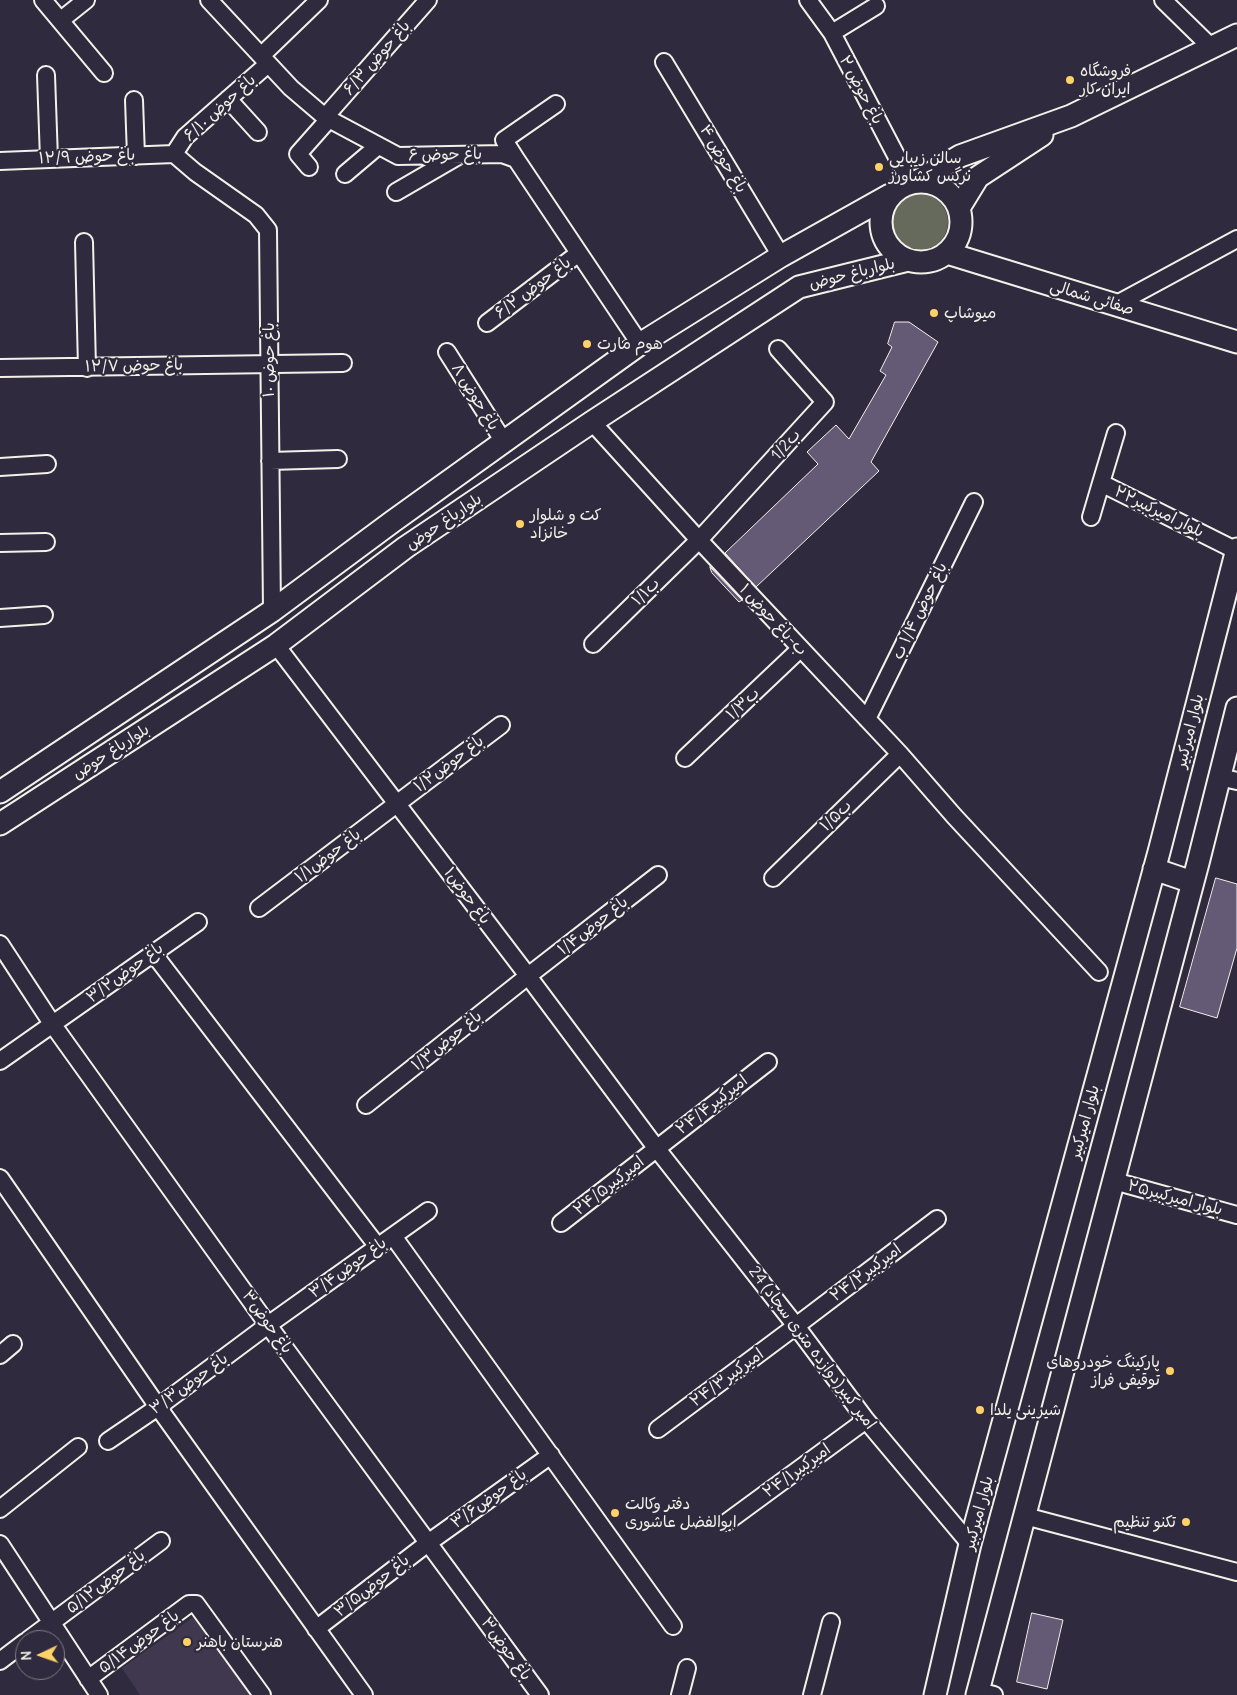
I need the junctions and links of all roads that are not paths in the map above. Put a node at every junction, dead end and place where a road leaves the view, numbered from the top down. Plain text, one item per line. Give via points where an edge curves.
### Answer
1 (43, 0) edge
2 (86, 0) edge
3 (209, 0) edge
4 (319, 0) edge
5 (428, 0) edge
6 (808, 0) edge
7 (1163, 0) edge
8 (876, 6) dead end
9 (61, 20) junction
10 (832, 33) junction
11 (1237, 35) edge
12 (1212, 48) junction
13 (265, 60) junction
14 (664, 62) dead end
15 (104, 73) dead end
16 (46, 75) dead end
17 (228, 99) junction
18 (134, 100) dead end
19 (556, 104) dead end
20 (1071, 116) junction
21 (327, 118) junction
22 (258, 132) dead end
23 (378, 146) junction
24 (174, 154) junction
25 (460, 155) junction
26 (136, 156) junction
27 (49, 159) junction
28 (516, 159) junction
29 (0, 160) edge
30 (309, 167) dead end
31 (345, 174) dead end
32 (914, 182) junction
33 (396, 192) dead end
34 (890, 195) junction
35 (959, 208) junction
36 (1237, 239) edge
37 (84, 242) dead end
38 (579, 252) junction
39 (947, 253) junction
40 (781, 256) junction
41 (908, 260) junction
42 (1115, 305) junction
43 (487, 323) dead end
44 (1237, 342) edge
45 (640, 344) junction
46 (778, 348) dead end
47 (447, 352) dead end
48 (268, 363) junction
49 (343, 363) dead end
50 (0, 368) edge
51 (86, 368) junction
52 (592, 422) junction
53 (1116, 433) dead end
54 (504, 442) junction
55 (338, 459) dead end
56 (270, 460) junction
57 (47, 464) dead end
58 (0, 467) edge
59 (1101, 483) junction
60 (974, 502) dead end
61 (1092, 517) dead end
62 (377, 534) junction
63 (699, 540) junction
64 (46, 542) dead end
65 (0, 543) edge
66 (1237, 550) edge
67 (395, 556) junction
68 (272, 611) junction
69 (44, 616) dead end
70 (0, 618) edge
71 (593, 644) dead end
72 (276, 645) junction
73 (800, 649) junction
74 (1237, 708) edge
75 (867, 719) junction
76 (501, 725) dead end
77 (900, 754) junction
78 (685, 758) dead end
79 (1228, 779) edge
80 (0, 792) edge
81 (397, 804) junction
82 (0, 824) edge
83 (1154, 868) junction
84 (658, 876) dead end
85 (773, 878) dead end
86 (1192, 882) junction
87 (259, 908) dead end
88 (198, 922) dead end
89 (0, 944) edge
90 (154, 953) junction
91 (1099, 972) dead end
92 (528, 976) junction
93 (54, 1025) junction
94 (0, 1061) edge
95 (768, 1062) dead end
96 (366, 1106) dead end
97 (657, 1149) junction
98 (0, 1178) edge
99 (1114, 1181) junction
100 (428, 1211) dead end
101 (1237, 1215) edge
102 (937, 1219) dead end
103 (562, 1223) dead end
104 (393, 1236) junction
105 (378, 1247) junction
106 (268, 1325) junction
107 (796, 1326) junction
108 (14, 1344) dead end
109 (0, 1355) edge
110 (158, 1407) junction
111 (866, 1420) junction
112 (658, 1429) dead end
113 (108, 1441) dead end
114 (78, 1447) dead end
115 (551, 1455) junction
116 (0, 1509) edge
117 (1025, 1516) junction
118 (727, 1522) dead end
119 (161, 1541) dead end
120 (428, 1543) junction
121 (0, 1544) edge
122 (970, 1544) junction
123 (1237, 1572) edge
124 (831, 1622) dead end
125 (52, 1623) junction
126 (673, 1626) dead end
127 (316, 1629) junction
128 (42, 1630) edge
129 (15, 1650) edge
130 (0, 1661) edge
131 (687, 1668) dead end
132 (88, 1679) junction
133 (983, 1694) edge
134 (99, 1695) edge
135 (262, 1695) edge
136 (364, 1695) edge
137 (540, 1695) edge
138 (680, 1695) edge
139 (812, 1695) edge
140 (935, 1695) edge

1 - 9 street
2 - 9 street
3 - 13 street, ۶ باغ حوض
4 - 13 street, ۶/۱۰ باغ حوض
5 - 21 street, ۶/۳ باغ حوض
6 - 10 street, ۲ باغ حوض
7 - 12 street
8 - 10 street
9 - 15 street
10 - 32 street, ۲ باغ حوض
11 - 12 main road
12 - 20 main road
13 - 17 street, ۶/۱۰ باغ حوض
13 - 21 street, ۶ باغ حوض via 291,88
14 - 40 street, ۴ باغ حوض
16 - 27 street
17 - 22 street
17 - 24 street, ۶/۱۰ باغ حوض via 185,137
18 - 26 street
19 - 28 street via 504,140
20 - 32 main road via 960,156
20 - 35 main road via 978,177
21 - 23 street, ۶ باغ حوض
21 - 30 street, ۶/۳ باغ حوض via 298,154
23 - 25 street, ۶ باغ حوض via 398,156
23 - 31 street
24 - 26 street, ۱۲/۹ باغ حوض
24 - 48 street, ۱۰ باغ حوض via 256,215 268,230
25 - 28 street, ۶ باغ حوض via 502,154
25 - 33 street
26 - 27 street, ۱۲/۹ باغ حوض
27 - 29 street, ۱۲/۹ باغ حوض
28 - 38 street
32 - 34 main road via 899,187
32 - 35 main road via 929,182 943,188
34 - 40 main road, بلوارباغ حوض
34 - 41 main road via 883,206 881,232 896,254
35 - 39 main road via 960,232
36 - 42 street
37 - 51 street
38 - 43 street, ۶/۲ باغ حوض
38 - 45 street
39 - 41 main road via 935,260
39 - 42 main road, صفائی شمالی
40 - 45 main road, بلوارباغ حوض
41 - 52 main road, بلوارباغ حوض via 799,287
42 - 44 main road, صفائی شمالی
45 - 54 main road, بلوارباغ حوض
46 - 63 street, 1/2ب via 825,402
47 - 54 street, ۸ باغ حوض
48 - 49 street, ۱۲/۷ باغ حوض
48 - 51 street, ۱۲/۷ باغ حوض
48 - 56 street, ۱۰ باغ حوض
50 - 51 street, ۱۲/۷ باغ حوض
52 - 63 street, ۱ ب-باغ حوض
52 - 67 main road, بلوارباغ حوض
53 - 59 street, بلوار امیرکبیر۲۲
54 - 62 main road, بلوارباغ حوض
55 - 56 street
56 - 68 street, ۱۰ باغ حوض
57 - 58 street
59 - 61 street
59 - 66 street, بلوار امیرکبیر۲۲
60 - 75 street, باغ حوض ۱/۴ ب
62 - 67 main road
62 - 68 main road, بلوارباغ حوض
63 - 71 street, ب۱/۱
63 - 73 street, ۱ ب-باغ حوض
64 - 65 street
66 - 83 main road, بلوار امیرکبیر
67 - 72 main road, بلوارباغ حوض
68 - 80 main road, بلوارباغ حوض
69 - 70 street
72 - 81 street, باغ حوض۱
72 - 82 main road, بلوارباغ حوض
73 - 75 street, ۱ ب-باغ حوض
73 - 78 street, ب۱/۳
74 - 79 main road
75 - 77 street, ۱ ب-باغ حوض
76 - 81 street, باغ حوض۱/۲
77 - 85 street, ب۱/۵
77 - 91 street, ۱ ب-باغ حوض
79 - 86 main road
81 - 87 street, باغ حوض۱/۱
81 - 92 street, باغ حوض۱
83 - 86 main road
83 - 122 main road, بلوار امیرکبیر
84 - 92 street, باغ حوض۱/۴
86 - 99 main road
88 - 90 street, باغ حوض۳/۲
89 - 93 street, باغ حوض۳
90 - 93 street, باغ حوض۳/۲
90 - 105 street
92 - 96 street, باغ حوض۱/۳
92 - 97 street, باغ حوض۱
93 - 94 street, باغ حوض۳/۲
93 - 106 street, باغ حوض۳
95 - 97 street, امیرکبیر۲۴/۴
97 - 103 street, امیرکبیر۲۴/۵
97 - 107 street, 24 امیر کبیر(دوازده متری سجاد)
98 - 110 street
99 - 101 street, بلوار امیرکبیر۲۵
99 - 117 main road
100 - 104 street, باغ حوض۳/۴
102 - 107 street, امیرکبیر۲۴/۲
104 - 105 street, باغ حوض۳/۴
104 - 115 street
105 - 106 street, باغ حوض۳/۴
106 - 110 street, باغ حوض۳/۳
106 - 120 street, باغ حوض۳
107 - 111 street, 24 امیر کبیر(دوازده متری سجاد)
107 - 112 street, امیرکبیر۲۴/۳
108 - 109 street
110 - 113 street, باغ حوض۳/۳
110 - 127 street
111 - 118 street, امیرکبیر۲۴/۱
111 - 122 street, 24 امیر کبیر(دوازده متری سجاد)
114 - 116 street
115 - 120 street, باغ حوض۳/۶
115 - 126 street
117 - 123 street
117 - 133 main road
119 - 125 street, باغ حوض۵/۱۲
120 - 127 street, باغ حوض۳/۵
120 - 137 street, باغ حوض۳
121 - 125 street
122 - 140 main road, بلوار امیرکبیر
124 - 139 street
125 - 128 street, باغ حوض۵/۱۲
125 - 132 street
127 - 136 street
129 - 130 street
131 - 138 street
132 - 134 street
132 - 135 street, باغ حوض۵/۱۴ via 189,1604 196,1604

